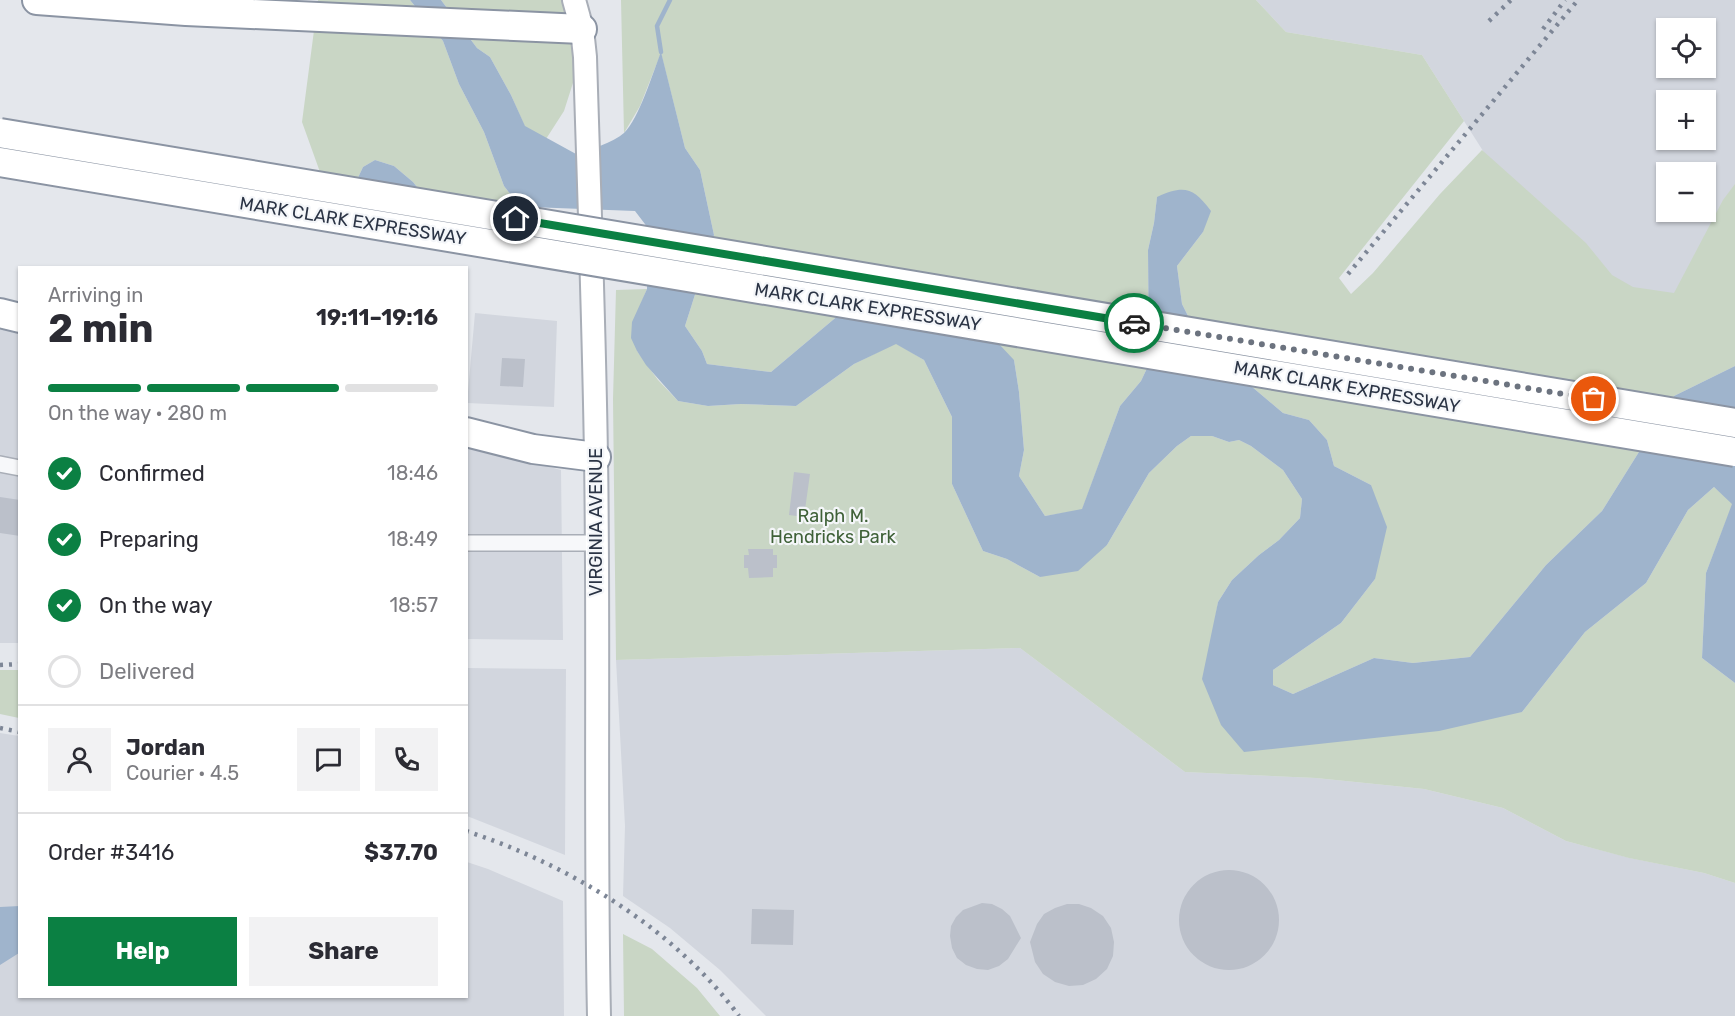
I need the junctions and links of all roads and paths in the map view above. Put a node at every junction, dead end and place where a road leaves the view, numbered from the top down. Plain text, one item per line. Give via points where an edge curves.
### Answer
1 (37, 0) edge
2 (574, 0) edge
3 (591, 0) edge
4 (582, 29) junction
5 (0, 133) edge
6 (0, 162) edge
7 (0, 313) edge
8 (18, 318) edge
9 (1735, 423) edge
10 (468, 432) edge
11 (1735, 452) edge
12 (596, 457) junction
13 (0, 464) edge
14 (18, 468) edge
15 (468, 543) edge
16 (596, 543) junction
17 (599, 1016) edge

1 - 4 highway via 186,11
2 - 4 main road, VIRGINIA AVENUE
3 - 4 main road, VIRGINIA AVENUE
4 - 12 main road, VIRGINIA AVENUE, bridge
5 - 9 highway, MARK CLARK EXPRESSWAY, bridge
6 - 11 highway, MARK CLARK EXPRESSWAY, bridge
7 - 8 highway
10 - 12 highway via 533,448
12 - 16 main road, VIRGINIA AVENUE
13 - 14 street
15 - 16 street
16 - 17 main road, VIRGINIA AVENUE

